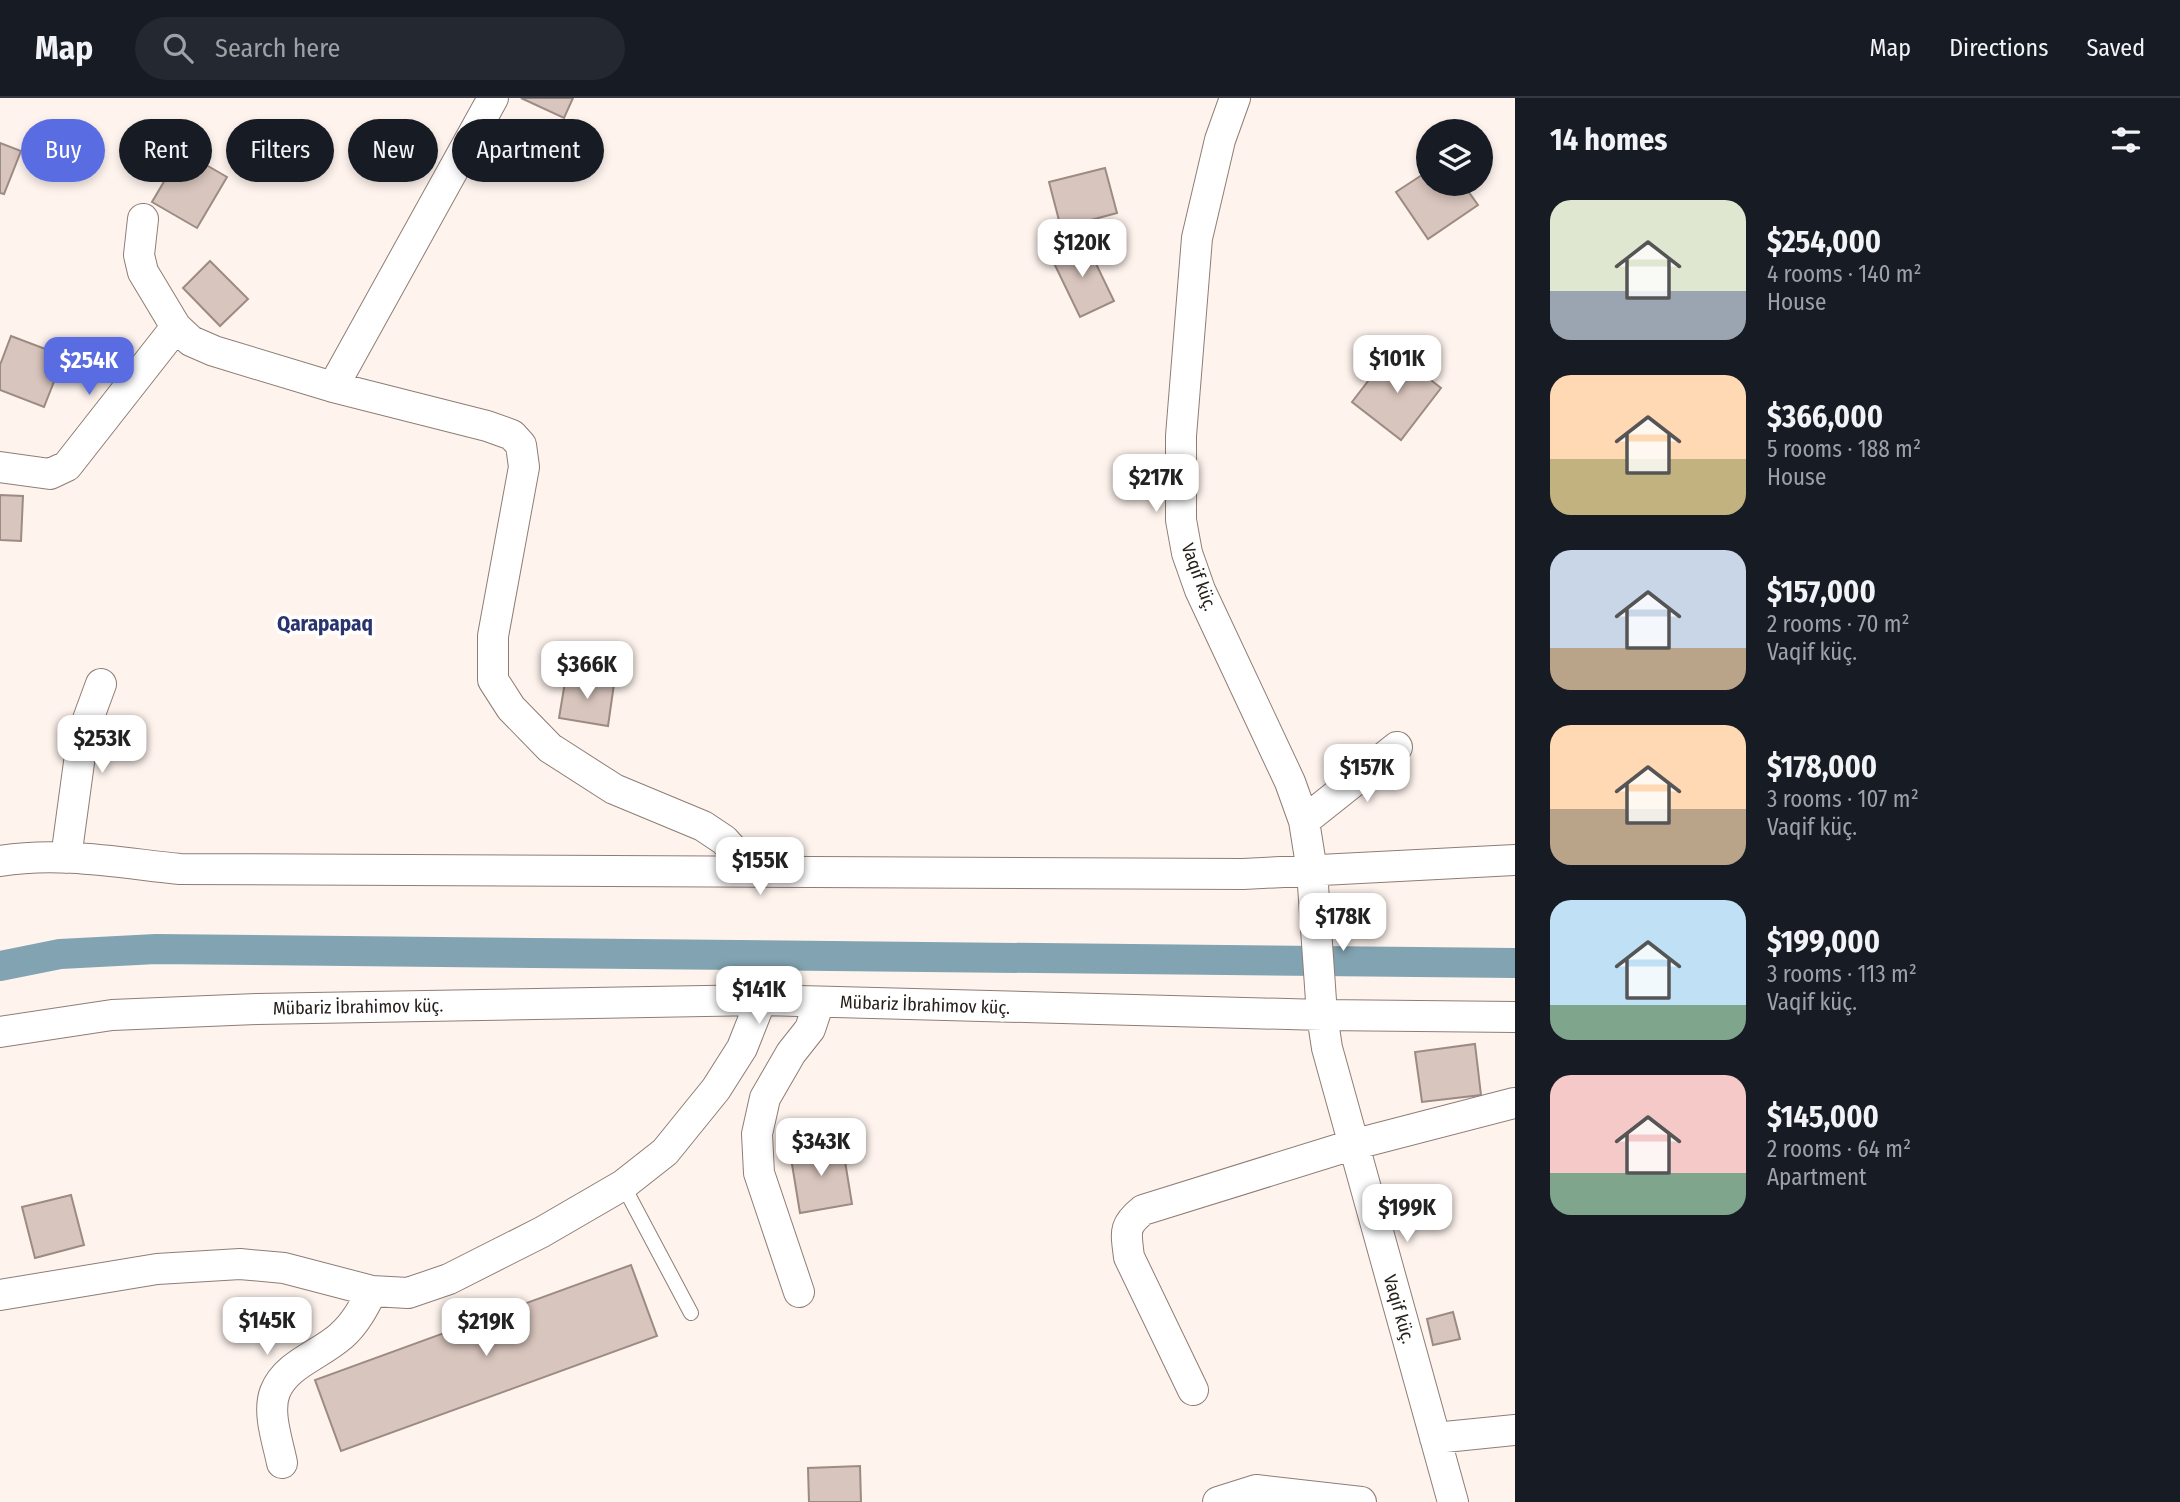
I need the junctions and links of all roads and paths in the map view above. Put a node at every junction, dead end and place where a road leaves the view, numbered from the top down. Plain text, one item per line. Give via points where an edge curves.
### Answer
1 (493, 98) edge
2 (1235, 98) edge
3 (144, 219) dead end
4 (176, 327) junction
5 (332, 387) junction
6 (0, 467) edge
7 (101, 684) dead end
8 (1397, 747) dead end
9 (1304, 821) junction
10 (66, 858) junction
11 (1515, 860) edge
12 (0, 862) edge
13 (743, 871) junction
14 (1311, 871) junction
15 (761, 1000) junction
16 (819, 1002) junction
17 (1321, 1004) junction
18 (1515, 1017) edge
19 (0, 1032) edge
20 (1514, 1103) edge
21 (1352, 1145) junction
22 (623, 1185) junction
23 (372, 1291) junction
24 (799, 1292) dead end
25 (0, 1295) edge
26 (691, 1313) dead end
27 (1193, 1390) dead end
28 (1515, 1430) edge
29 (1435, 1438) junction
30 (282, 1462) dead end
31 (1218, 1502) edge
32 (1361, 1502) edge
33 (1453, 1502) edge

1 - 5 street
2 - 9 street, Vaqif küç. via 1197,238 1181,436 1181,520 1200,590
3 - 4 street via 139,255 143,272
4 - 5 street via 191,341 214,351
4 - 6 street via 66,466 50,474
5 - 13 street via 512,435 520,445 524,467 493,636 494,680 512,708 550,748 614,789 703,826 734,851
7 - 10 street via 83,733
8 - 9 street
9 - 14 street, Vaqif küç.
10 - 12 street
10 - 13 street via 180,869
11 - 14 street
13 - 14 street
14 - 17 street, Vaqif küç.
15 - 16 street, Mübariz İbrahimov küç.
15 - 19 street, Mübariz İbrahimov küç. via 230,1010 112,1015
15 - 22 street via 742,1048 716,1089 665,1152
16 - 17 street, Mübariz İbrahimov küç.
16 - 24 street via 810,1028 765,1098 757,1134 759,1172
17 - 18 street, Mübariz İbrahimov küç.
17 - 21 street, Vaqif küç. via 1327,1048
20 - 21 street
21 - 27 street via 1143,1210 1130,1221 1126,1236 1129,1257
21 - 29 street, Vaqif küç.
22 - 23 street via 449,1279 408,1293
22 - 26 lane
23 - 25 street via 284,1268 240,1264 157,1269
23 - 30 street via 342,1336 286,1374 275,1393 272,1413
28 - 29 street
29 - 33 street, Vaqif küç.
31 - 32 street via 1256,1490

